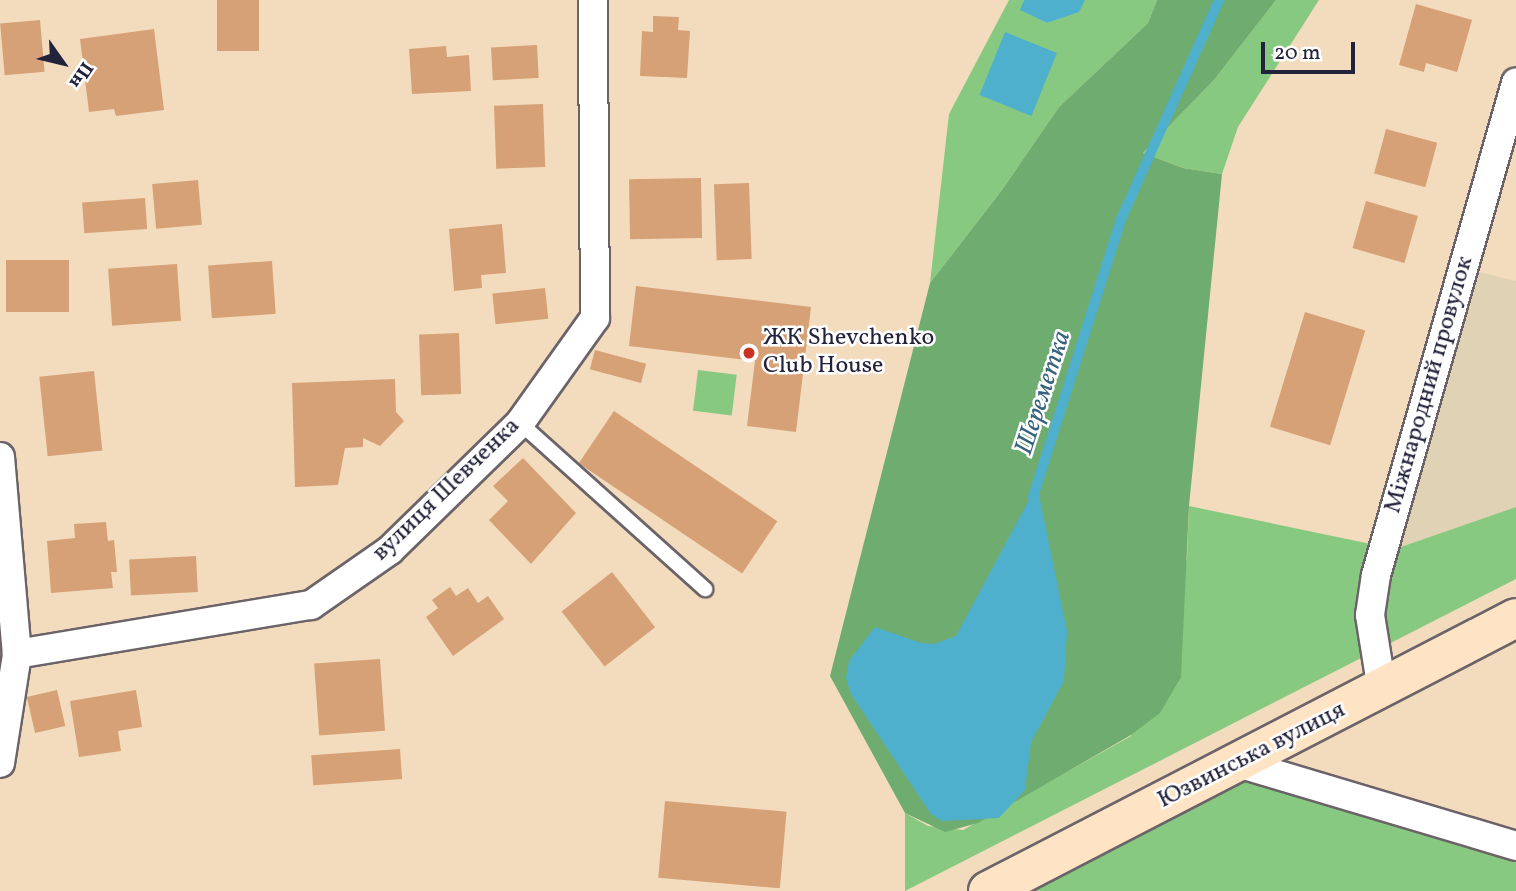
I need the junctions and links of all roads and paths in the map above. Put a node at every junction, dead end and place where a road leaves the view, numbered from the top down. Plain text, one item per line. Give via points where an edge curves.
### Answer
1 (593, 0) edge
2 (1516, 83) edge
3 (520, 423) junction
4 (0, 457) edge
5 (705, 589) dead end
6 (1516, 618) edge
7 (18, 654) junction
8 (1382, 690) junction
9 (1238, 763) junction
10 (0, 764) edge
11 (1516, 846) edge
12 (988, 891) edge

1 - 3 street, вулиця Шевченка via 595,318
2 - 8 street, Міжнародний провулок via 1376,575 1370,615
3 - 5 lane
3 - 7 street, вулиця Шевченка via 390,550 311,606
4 - 7 street
6 - 8 main road, Юзвинська вулиця
7 - 10 street
8 - 9 main road, Юзвинська вулиця
9 - 11 street
9 - 12 main road, Юзвинська вулиця

